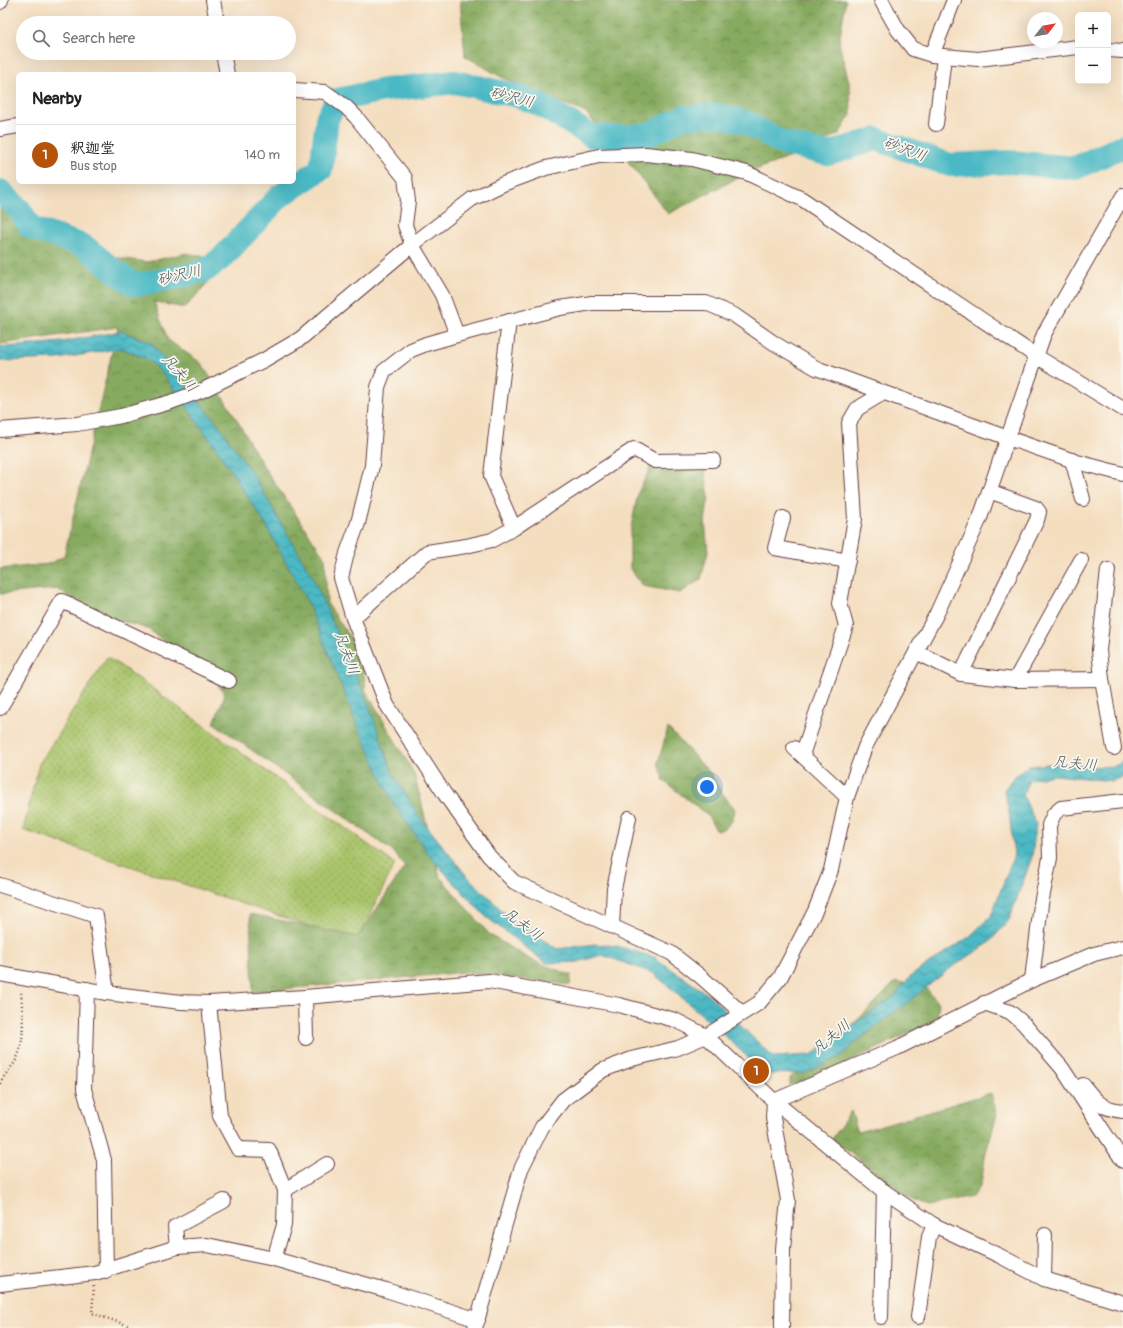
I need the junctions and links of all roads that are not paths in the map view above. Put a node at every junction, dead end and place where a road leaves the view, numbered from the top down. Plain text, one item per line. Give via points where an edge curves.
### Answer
1 (213, 0) edge
2 (881, 0) edge
3 (954, 0) edge
4 (216, 16) edge
5 (1075, 47) edge
6 (1111, 50) edge
7 (1123, 51) edge
8 (938, 56) junction
9 (224, 60) edge
10 (227, 72) edge
11 (296, 90) edge
12 (936, 124) dead end
13 (16, 126) edge
14 (0, 129) edge
15 (1123, 196) edge
16 (412, 245) junction
17 (509, 321) junction
18 (457, 335) junction
19 (1036, 356) junction
20 (884, 393) junction
21 (1123, 408) edge
22 (0, 430) edge
23 (1008, 438) junction
24 (713, 460) dead end
25 (1072, 460) junction
26 (1123, 474) edge
27 (989, 491) junction
28 (1083, 500) dead end
29 (783, 518) dead end
30 (514, 528) junction
31 (1081, 560) dead end
32 (848, 561) junction
33 (1108, 570) dead end
34 (353, 618) junction
35 (916, 652) junction
36 (962, 674) junction
37 (1102, 679) junction
38 (1015, 680) junction
39 (229, 681) dead end
40 (0, 708) edge
41 (1114, 748) dead end
42 (847, 797) junction
43 (1123, 801) edge
44 (629, 818) dead end
45 (0, 885) edge
46 (612, 926) junction
47 (1123, 947) edge
48 (0, 974) edge
49 (1032, 980) junction
50 (87, 990) junction
51 (107, 993) junction
52 (305, 997) junction
53 (984, 1003) junction
54 (209, 1004) junction
55 (742, 1013) junction
56 (706, 1036) junction
57 (306, 1038) dead end
58 (1069, 1078) junction
59 (774, 1101) junction
60 (1123, 1111) edge
61 (1123, 1161) edge
62 (327, 1164) dead end
63 (285, 1190) junction
64 (884, 1191) junction
65 (224, 1202) dead end
66 (934, 1225) junction
67 (1045, 1236) dead end
68 (177, 1247) junction
69 (274, 1259) junction
70 (100, 1272) junction
71 (1044, 1279) junction
72 (0, 1284) edge
73 (1123, 1303) edge
74 (881, 1317) dead end
75 (918, 1317) dead end
76 (477, 1324) edge
77 (782, 1328) edge

1 - 4 street
2 - 8 street via 898,30 913,49
3 - 8 street
5 - 8 street via 978,59
6 - 7 street
8 - 12 street
9 - 10 street
11 - 16 street via 325,92 346,107 405,178 408,201 405,225
13 - 14 street
15 - 19 street via 1044,334
16 - 18 street via 442,294
16 - 19 street via 472,199 546,168 599,156 646,154 692,159 747,173 802,199
16 - 22 street via 300,339 201,391 121,416 77,424
17 - 18 street
17 - 20 street via 592,303 706,303 734,315 816,368
17 - 30 street via 491,476
18 - 34 street via 411,350 384,372 378,386 372,466 341,578
19 - 21 street
19 - 23 street
20 - 23 street
20 - 32 street via 857,409 849,423 855,519
23 - 25 street
23 - 27 street
24 - 30 street via 655,461 634,449
25 - 26 street
25 - 28 street
27 - 35 street via 980,518 937,613
27 - 36 street via 1036,508 1039,512
29 - 32 street via 775,548
30 - 34 street via 492,540 427,552
31 - 38 street
32 - 42 street via 840,604 846,626 798,751
33 - 37 street via 1099,650
34 - 46 street via 388,705 444,793 489,856 514,882
35 - 36 street
35 - 42 street via 865,747
36 - 38 street
37 - 38 street
37 - 41 street
39 - 40 street via 62,601
42 - 55 street via 831,870 815,911 780,978 759,1003
43 - 49 street via 1061,808 1054,814 1049,825 1050,858 1041,904
44 - 46 street via 614,889
45 - 51 street via 96,916
46 - 55 street via 671,953
47 - 49 street via 1094,954
48 - 50 street
49 - 53 street
50 - 51 street
50 - 70 street via 84,1089 104,1160
51 - 54 street
52 - 54 street
52 - 56 street via 489,981 619,1005 675,1020
52 - 57 street
53 - 58 street via 1010,1012 1023,1023
53 - 59 street via 897,1048
54 - 63 street via 220,1116 238,1149 269,1150
55 - 56 street
56 - 59 street
56 - 76 street via 678,1048 632,1059 603,1070 563,1100 542,1127 521,1169
58 - 60 street via 1077,1077 1097,1103
58 - 61 street
59 - 64 street
59 - 77 street via 773,1118 788,1200 782,1249
62 - 63 street
63 - 69 street via 284,1225
64 - 66 street
64 - 74 street
65 - 68 street via 174,1227
66 - 71 street
66 - 75 street via 929,1237
67 - 71 street
68 - 69 street via 206,1245
68 - 70 street
69 - 76 street via 386,1290
70 - 72 street
71 - 73 street

